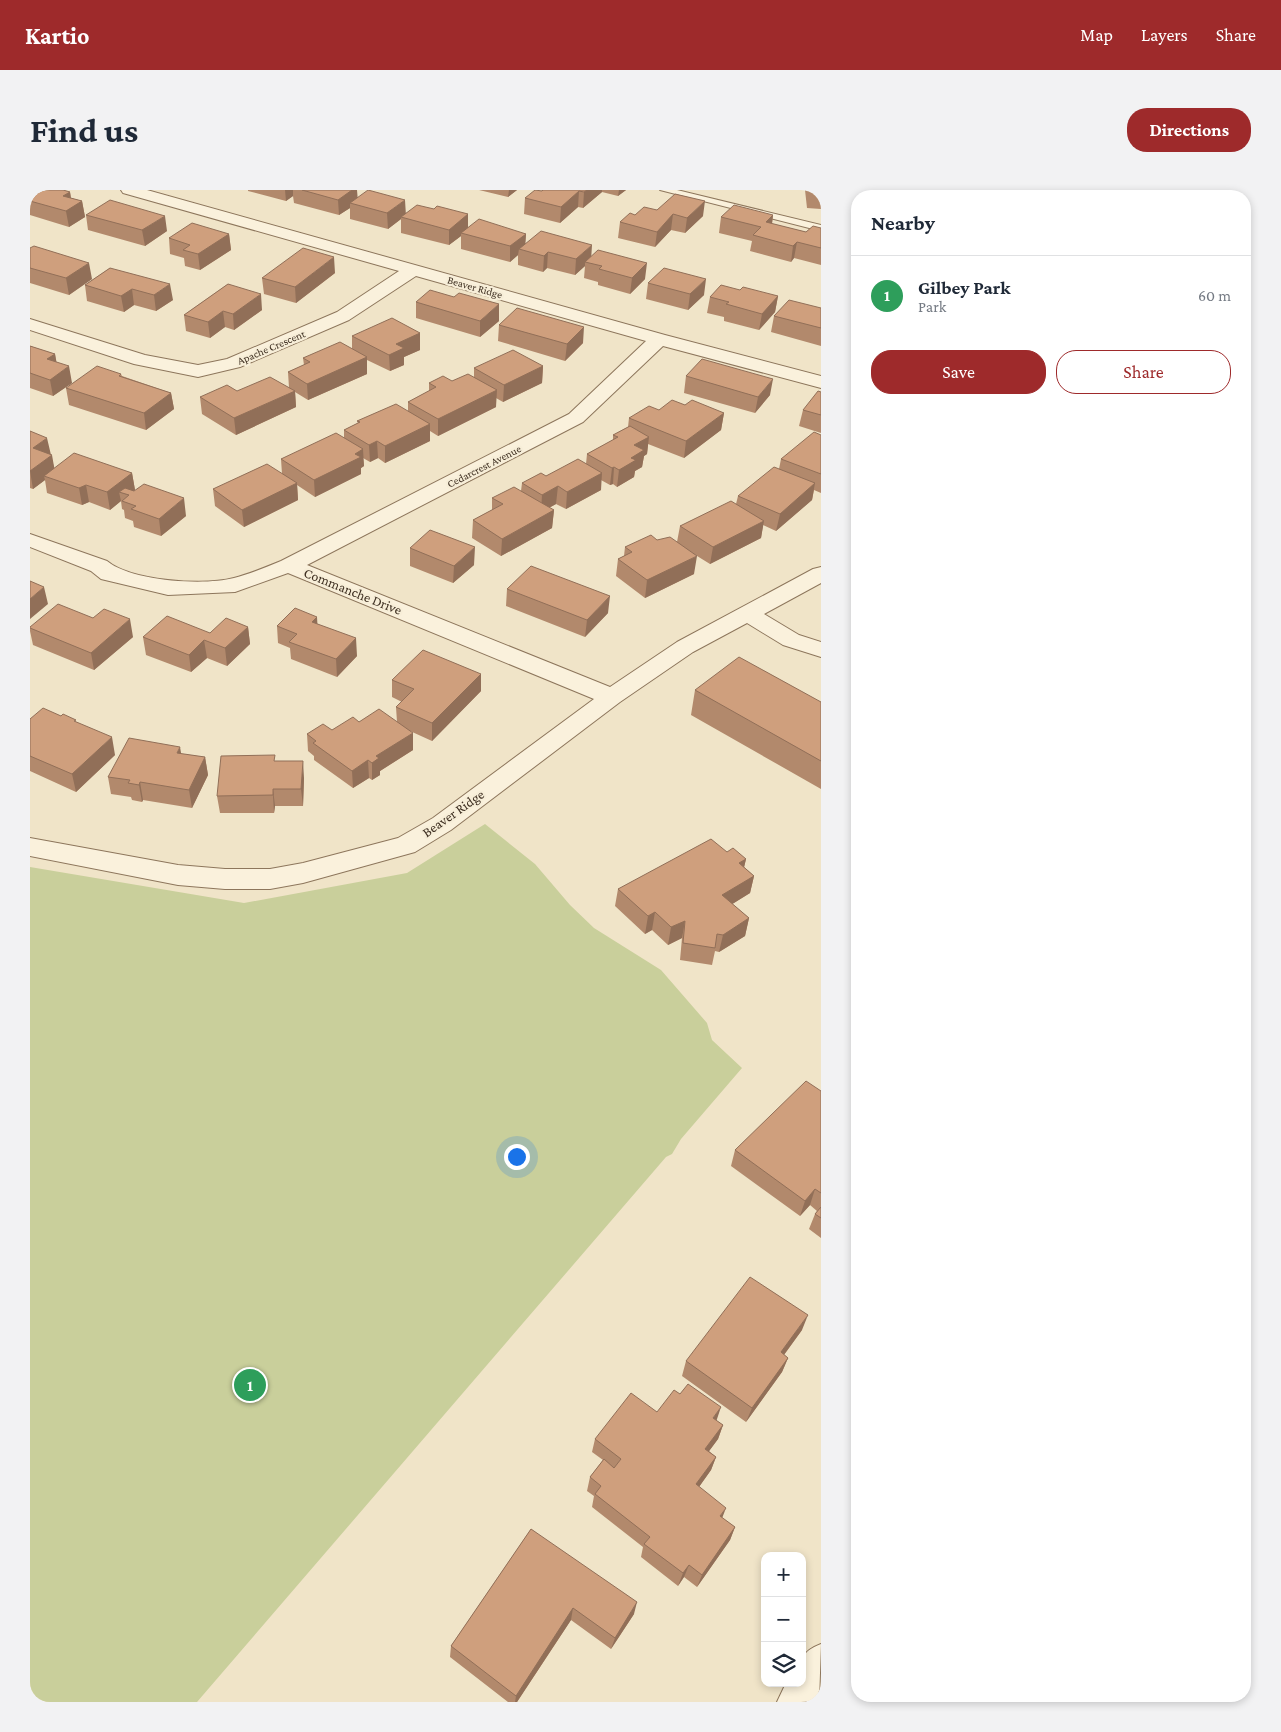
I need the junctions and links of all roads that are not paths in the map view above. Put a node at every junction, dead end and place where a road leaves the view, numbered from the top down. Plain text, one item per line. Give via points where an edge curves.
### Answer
1 (130, 190) edge
2 (196, 190) edge
3 (665, 190) edge
4 (176, 203) junction
5 (821, 228) edge
6 (413, 270) junction
7 (30, 324) edge
8 (659, 339) junction
9 (821, 382) edge
10 (30, 540) edge
11 (289, 566) junction
12 (821, 574) edge
13 (748, 614) junction
14 (821, 650) edge
15 (612, 697) junction
16 (30, 847) edge
17 (821, 1662) edge
18 (797, 1702) edge

1 - 4 street, Beaver Ridge
2 - 4 street
3 - 5 lane
4 - 6 street, Beaver Ridge
6 - 7 street, Apache Crescent via 343,316 233,363 198,371 141,360
6 - 8 street, Beaver Ridge
8 - 9 street, Beaver Ridge
8 - 11 street, Cedarcrest Avenue via 576,418
10 - 11 street, Commanche Drive via 99,566 109,574 168,588 235,585
11 - 15 street, Commanche Drive
12 - 13 street, Beaver Ridge
13 - 14 street via 791,640
13 - 15 street, Beaver Ridge via 685,647
15 - 16 street, Beaver Ridge via 442,824 406,845 349,862 270,879 225,880 178,875
17 - 18 street

